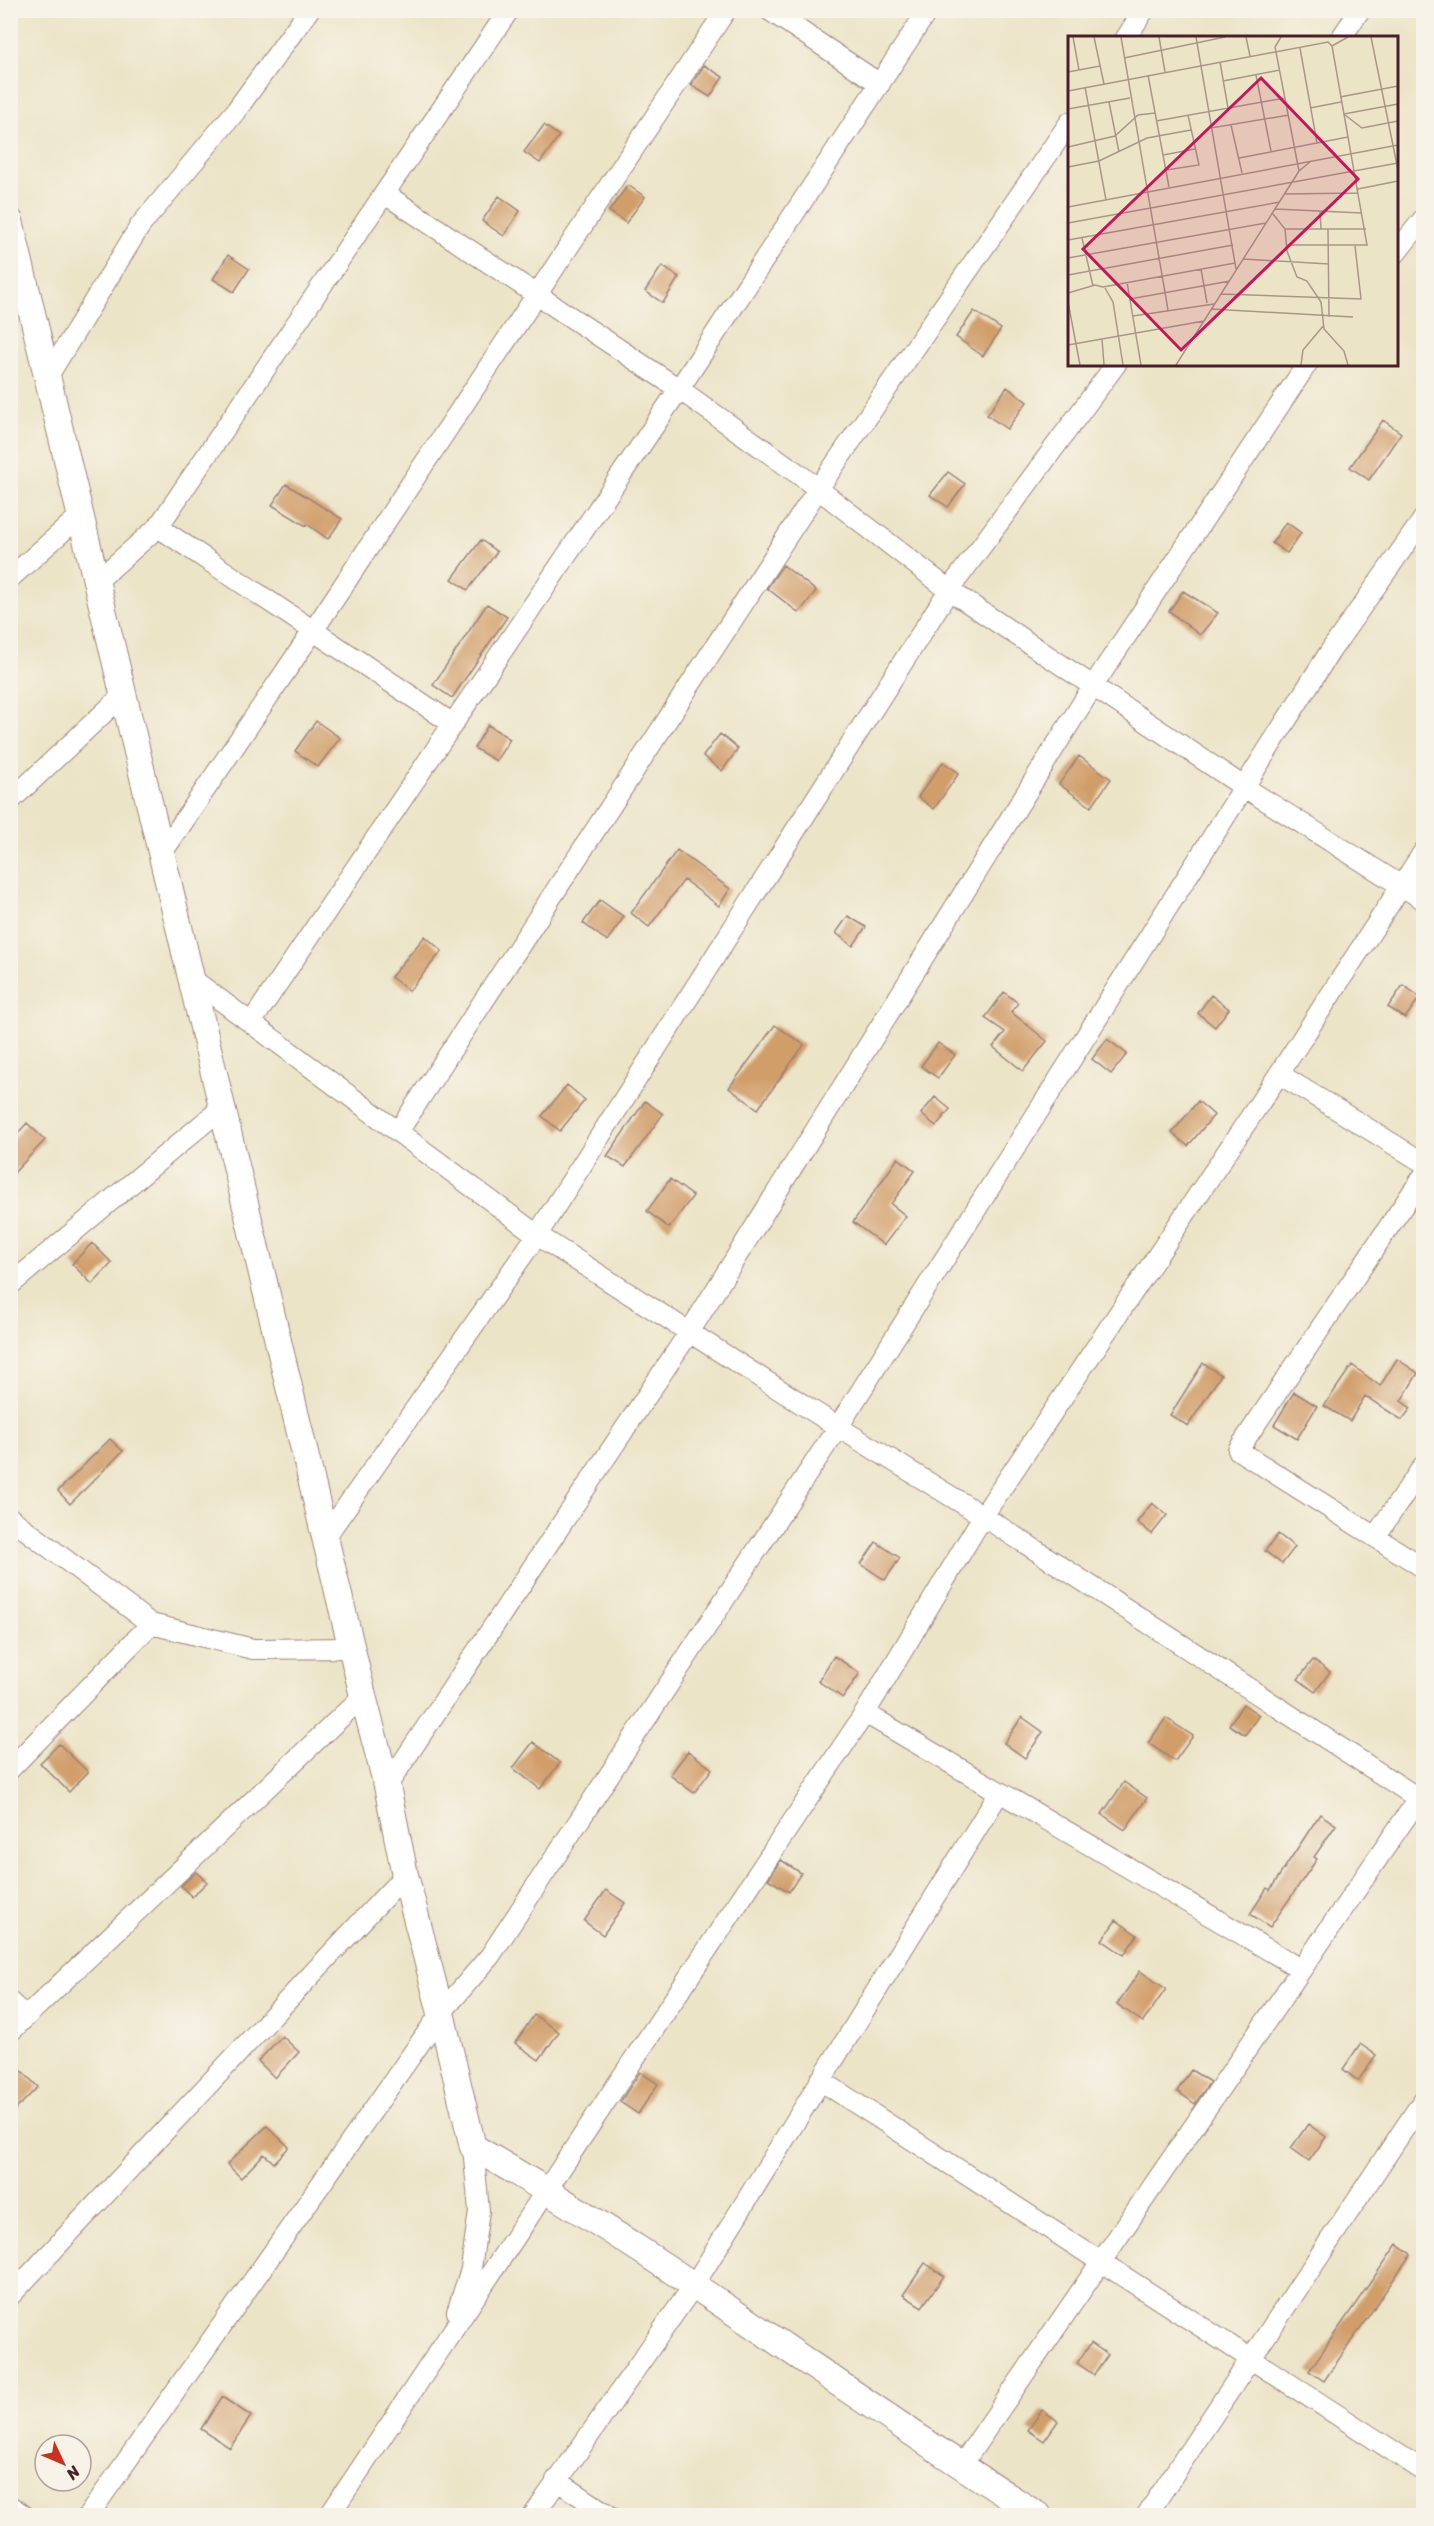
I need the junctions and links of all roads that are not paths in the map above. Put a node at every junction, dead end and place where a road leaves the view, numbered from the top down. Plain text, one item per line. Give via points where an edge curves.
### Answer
1 (309, 10) edge
2 (509, 10) edge
3 (726, 10) edge
4 (769, 10) edge
5 (928, 10) edge
6 (1144, 10) edge
7 (1360, 10) edge
8 (1127, 36) edge
9 (1342, 36) edge
10 (880, 84) junction
11 (1068, 125) edge
12 (385, 194) junction
13 (1424, 219) edge
14 (10, 221) edge
15 (1398, 251) edge
16 (537, 295) junction
17 (1115, 366) edge
18 (1306, 366) edge
19 (48, 376) junction
20 (678, 389) junction
21 (818, 489) junction
22 (81, 515) junction
23 (1424, 518) edge
24 (158, 527) junction
25 (10, 578) edge
26 (97, 581) junction
27 (949, 590) junction
28 (313, 631) junction
29 (1093, 686) junction
30 (124, 694) junction
31 (453, 724) junction
32 (1244, 787) junction
33 (10, 801) edge
34 (1424, 851) edge
35 (162, 853) junction
36 (1401, 885) junction
37 (1424, 900) edge
38 (192, 979) junction
39 (251, 1023) junction
40 (1279, 1074) junction
41 (223, 1107) junction
42 (398, 1132) junction
43 (1424, 1163) edge
44 (1424, 1175) edge
45 (537, 1235) junction
46 (10, 1285) edge
47 (690, 1331) junction
48 (838, 1427) junction
49 (1424, 1465) edge
50 (983, 1516) junction
51 (15, 1528) edge
52 (326, 1536) junction
53 (1375, 1537) junction
54 (1424, 1568) edge
55 (151, 1624) junction
56 (353, 1648) junction
57 (363, 1696) junction
58 (865, 1713) junction
59 (10, 1769) edge
60 (387, 1786) junction
61 (999, 1793) junction
62 (1421, 1800) edge
63 (405, 1875) junction
64 (1301, 1969) junction
65 (10, 2002) edge
66 (441, 2013) junction
67 (26, 2017) junction
68 (10, 2032) edge
69 (820, 2080) junction
70 (1424, 2099) edge
71 (472, 2147) junction
72 (547, 2189) junction
73 (1100, 2261) junction
74 (694, 2285) junction
75 (10, 2296) edge
76 (448, 2337) junction
77 (1251, 2359) junction
78 (961, 2466) junction
79 (1424, 2471) edge
80 (556, 2480) junction
81 (10, 2506) edge
82 (25, 2516) edge
83 (88, 2516) edge
84 (329, 2516) edge
85 (533, 2516) edge
86 (610, 2516) edge
87 (1039, 2516) edge
88 (1146, 2516) edge

1 - 19 street via 235,112 140,226
2 - 12 street
3 - 16 street
4 - 10 street
5 - 10 street
6 - 8 street
7 - 9 street
10 - 20 street
11 - 21 street
12 - 16 street
12 - 24 street
13 - 15 street
14 - 19 street
16 - 20 street
16 - 28 street
17 - 27 street
18 - 29 street
19 - 22 street
20 - 21 street
20 - 31 street
21 - 27 street
21 - 42 street
22 - 25 street
22 - 26 street
23 - 32 street via 1331,650
24 - 26 street
24 - 28 street
26 - 30 street
27 - 29 street
27 - 45 street
28 - 31 street
28 - 35 street
29 - 32 street
29 - 47 street
30 - 33 street
30 - 35 street
31 - 39 street
32 - 36 street
32 - 48 street
34 - 36 street
35 - 38 street
36 - 37 street
36 - 40 street
38 - 39 street
38 - 41 street
39 - 42 street
40 - 43 street
40 - 50 street
41 - 46 street
41 - 52 street
42 - 45 street
44 - 53 street via 1238,1450
45 - 47 street
45 - 52 street
47 - 48 street
47 - 60 street
48 - 50 street
48 - 66 street via 490,1956
49 - 53 street
50 - 58 street
50 - 62 street
51 - 55 street
52 - 56 street
53 - 54 street
55 - 56 street via 253,1649
55 - 59 street
56 - 57 street
57 - 60 street
57 - 67 street
58 - 61 street
58 - 72 street
60 - 63 street
61 - 64 street
61 - 69 street
62 - 64 street
63 - 66 street
63 - 75 street
64 - 73 street
65 - 67 street
66 - 71 street
66 - 83 street
67 - 68 street
69 - 73 street
69 - 74 street
70 - 77 street
71 - 72 street
71 - 76 street via 479,2211 471,2269
72 - 74 street
72 - 76 street
73 - 77 street
73 - 78 street
74 - 78 street
74 - 80 street
76 - 84 street
77 - 79 street
77 - 88 street
78 - 87 street
80 - 85 street
80 - 86 street
81 - 82 street

